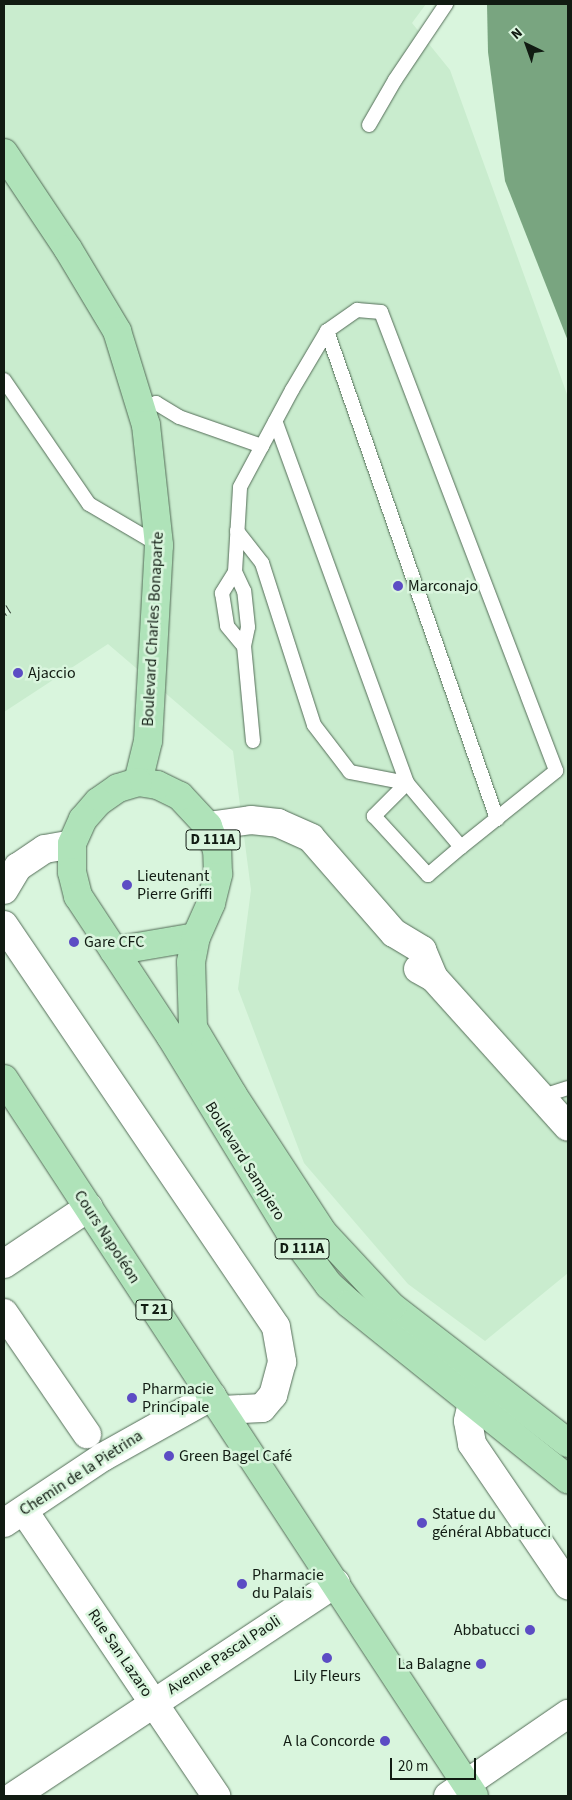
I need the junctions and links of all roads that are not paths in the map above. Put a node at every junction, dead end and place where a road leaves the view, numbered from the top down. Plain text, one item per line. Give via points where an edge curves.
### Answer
1 (446, 4) edge
2 (369, 125) dead end
3 (4, 153) edge
4 (327, 331) junction
5 (4, 380) edge
6 (149, 407) junction
7 (275, 421) junction
8 (262, 446) junction
9 (237, 531) junction
10 (159, 545) junction
11 (236, 572) junction
12 (244, 646) junction
13 (253, 741) dead end
14 (138, 782) junction
15 (407, 783) junction
16 (497, 819) junction
17 (208, 826) junction
18 (72, 844) junction
19 (461, 847) junction
20 (4, 890) edge
21 (4, 925) edge
22 (196, 937) junction
23 (114, 951) junction
24 (4, 1079) edge
25 (568, 1088) edge
26 (543, 1096) junction
27 (568, 1127) edge
28 (89, 1207) junction
29 (4, 1264) edge
30 (4, 1313) edge
31 (472, 1402) junction
32 (217, 1403) junction
33 (87, 1434) dead end
34 (568, 1443) edge
35 (568, 1479) edge
36 (14, 1517) edge
37 (336, 1583) junction
38 (568, 1584) edge
39 (153, 1702) junction
40 (568, 1714) edge
41 (462, 1792) edge
42 (14, 1796) edge
43 (216, 1796) edge

1 - 2 lane via 394,80
3 - 6 main road, Boulevard Charles Bonaparte via 117,330
4 - 7 lane
4 - 16 lane
4 - 16 lane via 357,310 381,312 556,771
5 - 10 lane via 89,504
6 - 8 lane
6 - 10 main road, Boulevard Charles Bonaparte
7 - 8 lane
7 - 15 lane
8 - 9 lane via 240,487
9 - 11 lane
9 - 15 lane via 262,563 314,725 350,772
10 - 14 main road, Boulevard Charles Bonaparte via 148,741
11 - 12 lane via 244,591 247,618
11 - 12 lane via 222,593 226,626
12 - 13 lane
14 - 17 main road, D 111A via 158,785 180,796
14 - 18 main road, D 111A via 118,788 98,802 83,819
15 - 19 lane
15 - 19 lane via 374,816 428,875
16 - 19 lane
17 - 22 main road, D 111A via 216,850 218,874 211,903
17 - 26 street via 251,820 278,823 311,838 394,933 404,961 434,978
18 - 20 street via 45,849 18,867
18 - 23 main road, D 111A via 72,872 78,896
21 - 32 street via 276,1327 282,1362 273,1395 262,1408
22 - 23 main road
22 - 34 main road, Boulevard Sampiero / D 111A via 190,978 193,1028 323,1233 392,1307
23 - 31 main road, Boulevard Sampiero / D 111A via 171,1037 290,1232 329,1285
24 - 28 main road, Cours Napoléon / T 21
25 - 26 lane
26 - 27 street
28 - 29 street
28 - 32 main road, Cours Napoléon / T 21 via 188,1365
30 - 33 street
31 - 35 main road, Boulevard Sampiero / D 111A
31 - 38 street via 468,1421 472,1444
32 - 36 street, Chemin de la Pietrina via 103,1457
32 - 37 main road, Cours Napoléon / T 21
36 - 39 street, Rue San Lazaro
37 - 39 street, Avenue Pascal Paoli
37 - 41 main road, Cours Napoléon / T 21
39 - 42 street, Avenue Pascal Paoli
39 - 43 street, Rue San Lazaro
40 - 41 street

